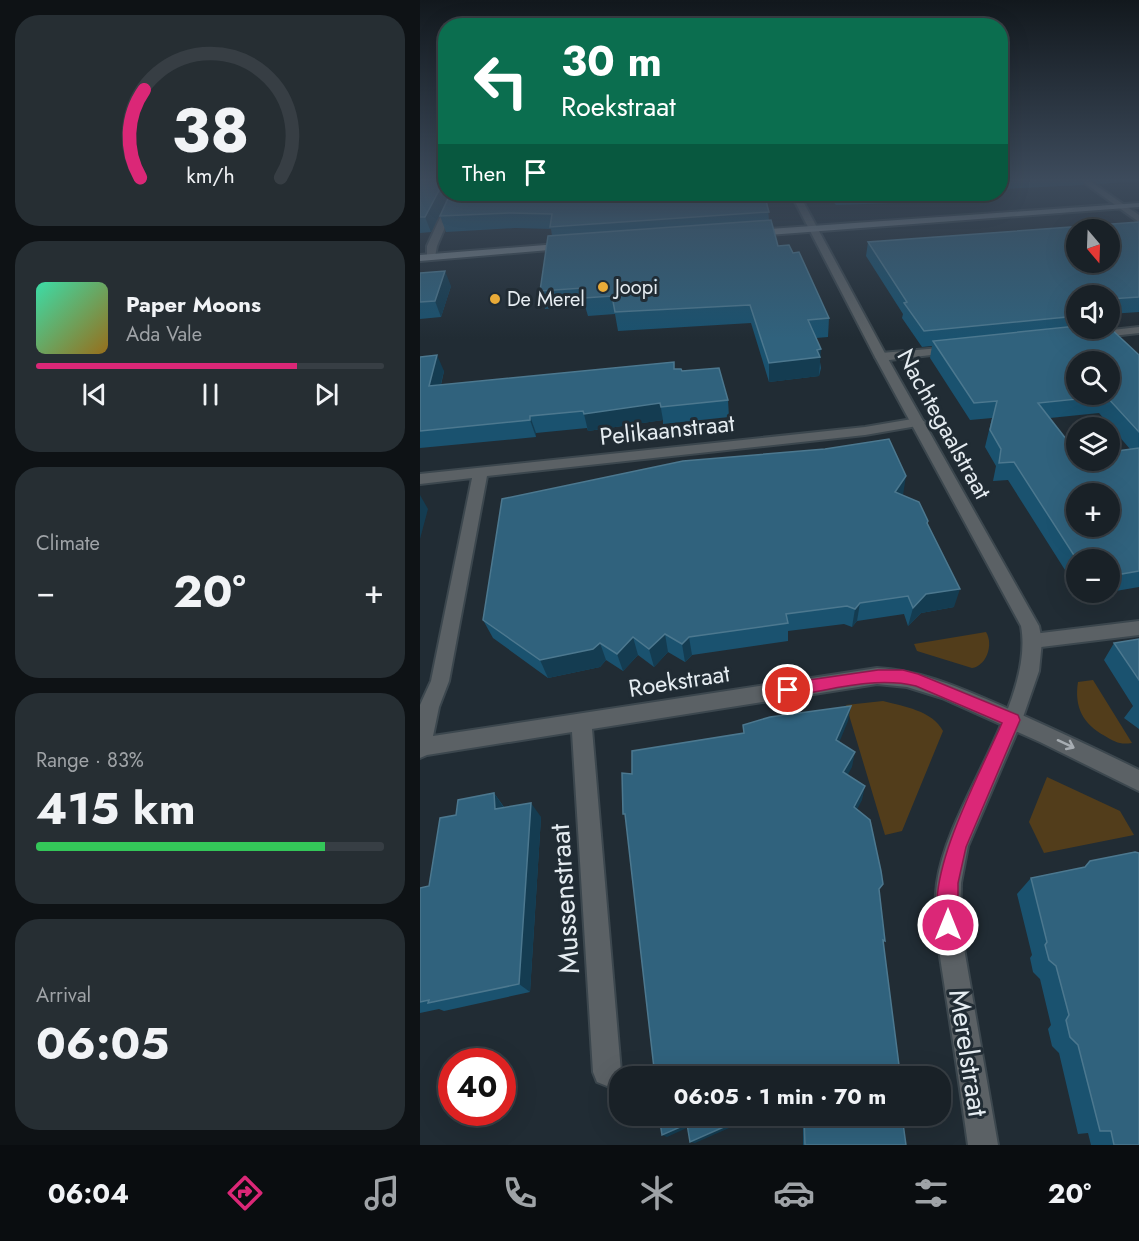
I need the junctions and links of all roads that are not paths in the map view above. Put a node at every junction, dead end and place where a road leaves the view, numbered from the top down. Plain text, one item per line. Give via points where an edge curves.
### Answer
1 (438, 232) edge
2 (751, 232) edge
3 (816, 232) edge
4 (743, 233) edge
5 (576, 246) edge
6 (425, 257) edge
7 (1139, 330) edge
8 (1120, 332) edge
9 (1120, 338) edge
10 (1124, 342) edge
11 (962, 349) edge
12 (881, 357) junction
13 (918, 423) junction
14 (480, 473) junction
15 (420, 479) edge
16 (1139, 627) edge
17 (1034, 642) junction
18 (1012, 720) junction
19 (581, 722) junction
20 (420, 748) edge
21 (1139, 781) edge
22 (607, 1072) dead end
23 (983, 1145) edge

1 - 6 street
2 - 4 main road
3 - 12 street, Nachtegaalstraat
5 - 6 main road
7 - 8 street
9 - 10 street
11 - 12 street
12 - 13 street, Nachtegaalstraat
13 - 14 street, Pelikaanstraat
13 - 17 street, Nachtegaalstraat via 1026,618
14 - 15 street, Pelikaanstraat
14 - 20 street via 440,681 429,707
16 - 17 street
17 - 18 street, Merelstraat via 1030,671
18 - 19 street, Roekstraat via 918,680 891,676
18 -> 21 street, Roekstraat
18 - 23 street, Merelstraat via 957,846 949,883 948,925
19 - 20 street, Roekstraat
19 - 22 street, Mussenstraat

